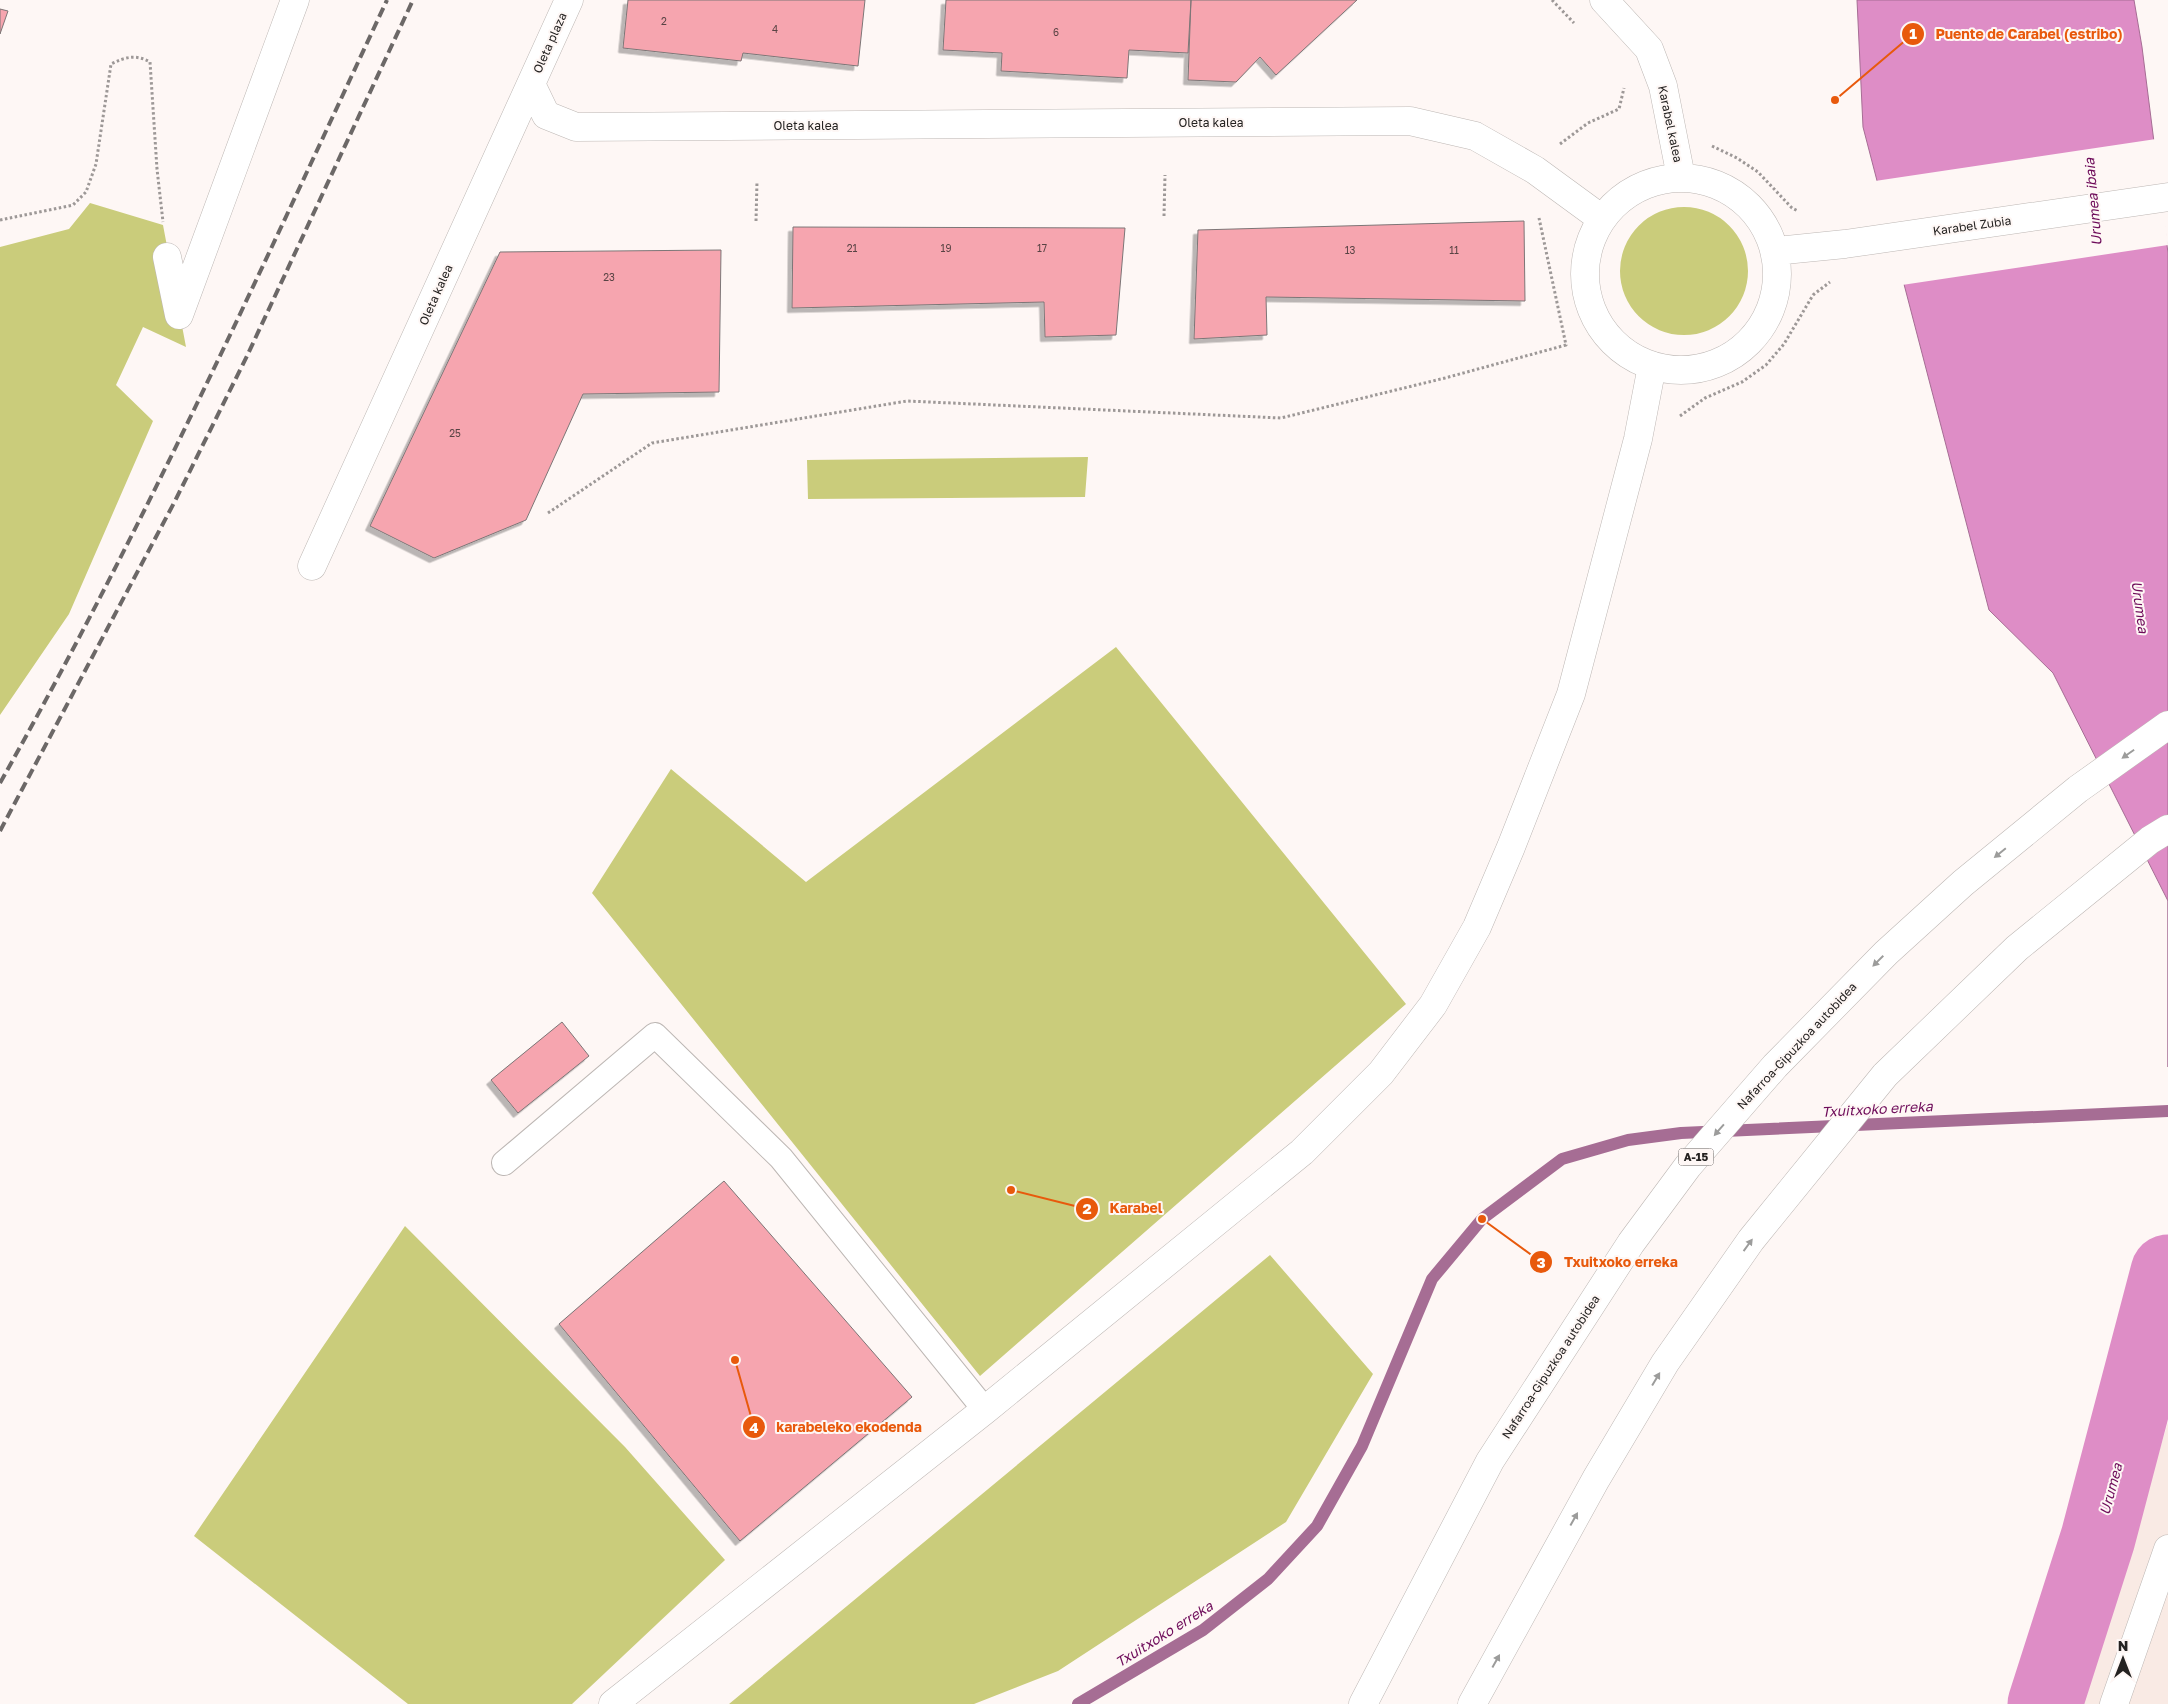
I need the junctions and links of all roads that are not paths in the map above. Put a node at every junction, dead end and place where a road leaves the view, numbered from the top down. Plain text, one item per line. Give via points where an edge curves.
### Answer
1 (295, 0) edge
2 (569, 0) edge
3 (1604, 0) edge
4 (532, 86) junction
5 (1681, 177) junction
6 (2168, 197) edge
7 (1602, 219) junction
8 (1776, 251) junction
9 (167, 257) road end
10 (1652, 366) junction
11 (312, 566) dead end
12 (2168, 725) edge
13 (2168, 829) edge
14 (504, 1163) dead end
15 (985, 1410) junction
16 (2168, 1549) edge
17 (613, 1704) edge
18 (1363, 1704) edge
19 (1472, 1704) edge
20 (2114, 1704) edge

1 - 9 main road via 180,315
2 - 4 main road, Oleta plaza
3 - 5 main road, Karabel kalea via 1649,49 1664,86
4 - 7 main road, Oleta kalea via 546,115 576,127 1410,121 1475,136 1535,170
4 - 11 main road, Oleta kalea
5 - 7 main road via 1658,180 1637,188 1618,201
5 - 8 main road via 1713,183 1741,198 1763,221
6 - 8 main road, Karabel Zubia
7 - 10 main road via 1590,242 1585,267 1592,309 1609,338 1629,355
8 - 10 main road via 1778,280 1772,308 1758,333 1736,354 1710,366 1681,370
10 - 15 main road via 1638,438 1571,694 1481,918 1434,1005 1381,1073 1302,1152
12 -> 18 main road, Nafarroa-Gipuzkoa autobidea / A-15 via 2078,789 1963,883 1886,953 1775,1066 1688,1166 1631,1243 1490,1461
19 -> 13 main road via 1596,1479 1660,1372 1751,1240 1885,1075 2017,948 2150,840
14 - 15 lane via 655,1035 782,1158
15 - 17 main road
16 - 20 main road

